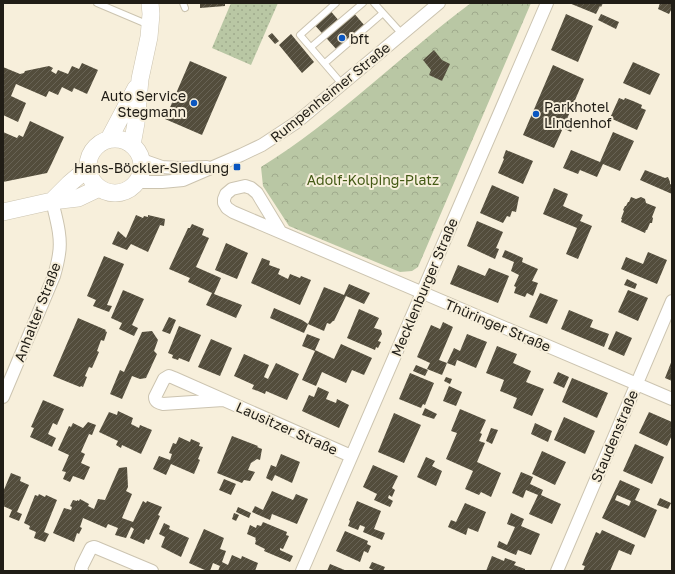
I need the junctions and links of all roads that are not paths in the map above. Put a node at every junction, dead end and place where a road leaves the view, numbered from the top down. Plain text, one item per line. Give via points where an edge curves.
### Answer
1 (96, 3) edge
2 (150, 3) edge
3 (336, 3) edge
4 (363, 3) edge
5 (374, 3) edge
6 (439, 3) edge
7 (547, 3) edge
8 (383, 13) junction
9 (150, 26) junction
10 (402, 34) junction
11 (311, 47) junction
12 (325, 63) junction
13 (140, 79) junction
14 (342, 84) junction
15 (109, 139) junction
16 (132, 144) junction
17 (142, 160) junction
18 (212, 167) junction
19 (88, 168) junction
20 (138, 182) junction
21 (99, 188) junction
22 (52, 201) junction
23 (3, 212) edge
24 (280, 232) junction
25 (422, 292) junction
26 (672, 301) edge
27 (637, 384) junction
28 (3, 397) edge
29 (672, 399) edge
30 (223, 400) junction
31 (351, 456) junction
32 (82, 571) edge
33 (152, 571) edge
34 (302, 571) edge
35 (557, 571) edge

1 - 9 lane
2 - 9 street
3 - 11 lane via 300,35
4 - 11 lane
5 - 8 lane
6 - 10 street, Rumpenheimer Straße
7 - 25 street, Mecklenburger Straße
8 - 10 lane
8 - 12 lane
9 - 13 street
10 - 14 street, Rumpenheimer Straße
11 - 12 lane
12 - 14 lane
13 - 15 street
13 - 16 street
14 - 18 street, Rumpenheimer Straße via 275,137
15 - 16 street via 124,140
15 - 19 street via 90,153
16 - 17 street
17 - 18 street, Rumpenheimer Straße via 162,167
17 - 20 street
18 - 20 street, Rumpenheimer Straße via 183,180
19 - 21 street via 91,179
19 - 22 street
20 - 21 street via 129,190 120,193 109,193
21 - 22 street via 78,198
22 - 23 street
22 - 28 street, Anhalter Straße via 60,246 57,266
24 - 24 street via 227,208 224,203 226,194 232,189 245,186 251,188 257,193
24 - 25 street, Thüringer Straße
25 - 27 street, Thüringer Straße
25 - 31 street, Mecklenburger Straße
26 - 27 street, Staudenstraße
27 - 29 street, Thüringer Straße
27 - 35 street, Staudenstraße
30 - 30 street, Lausitzer Straße via 169,376 164,379 155,397 163,404
30 - 31 street, Lausitzer Straße
31 - 34 street, Mecklenburger Straße
32 - 33 street via 91,548 94,547

